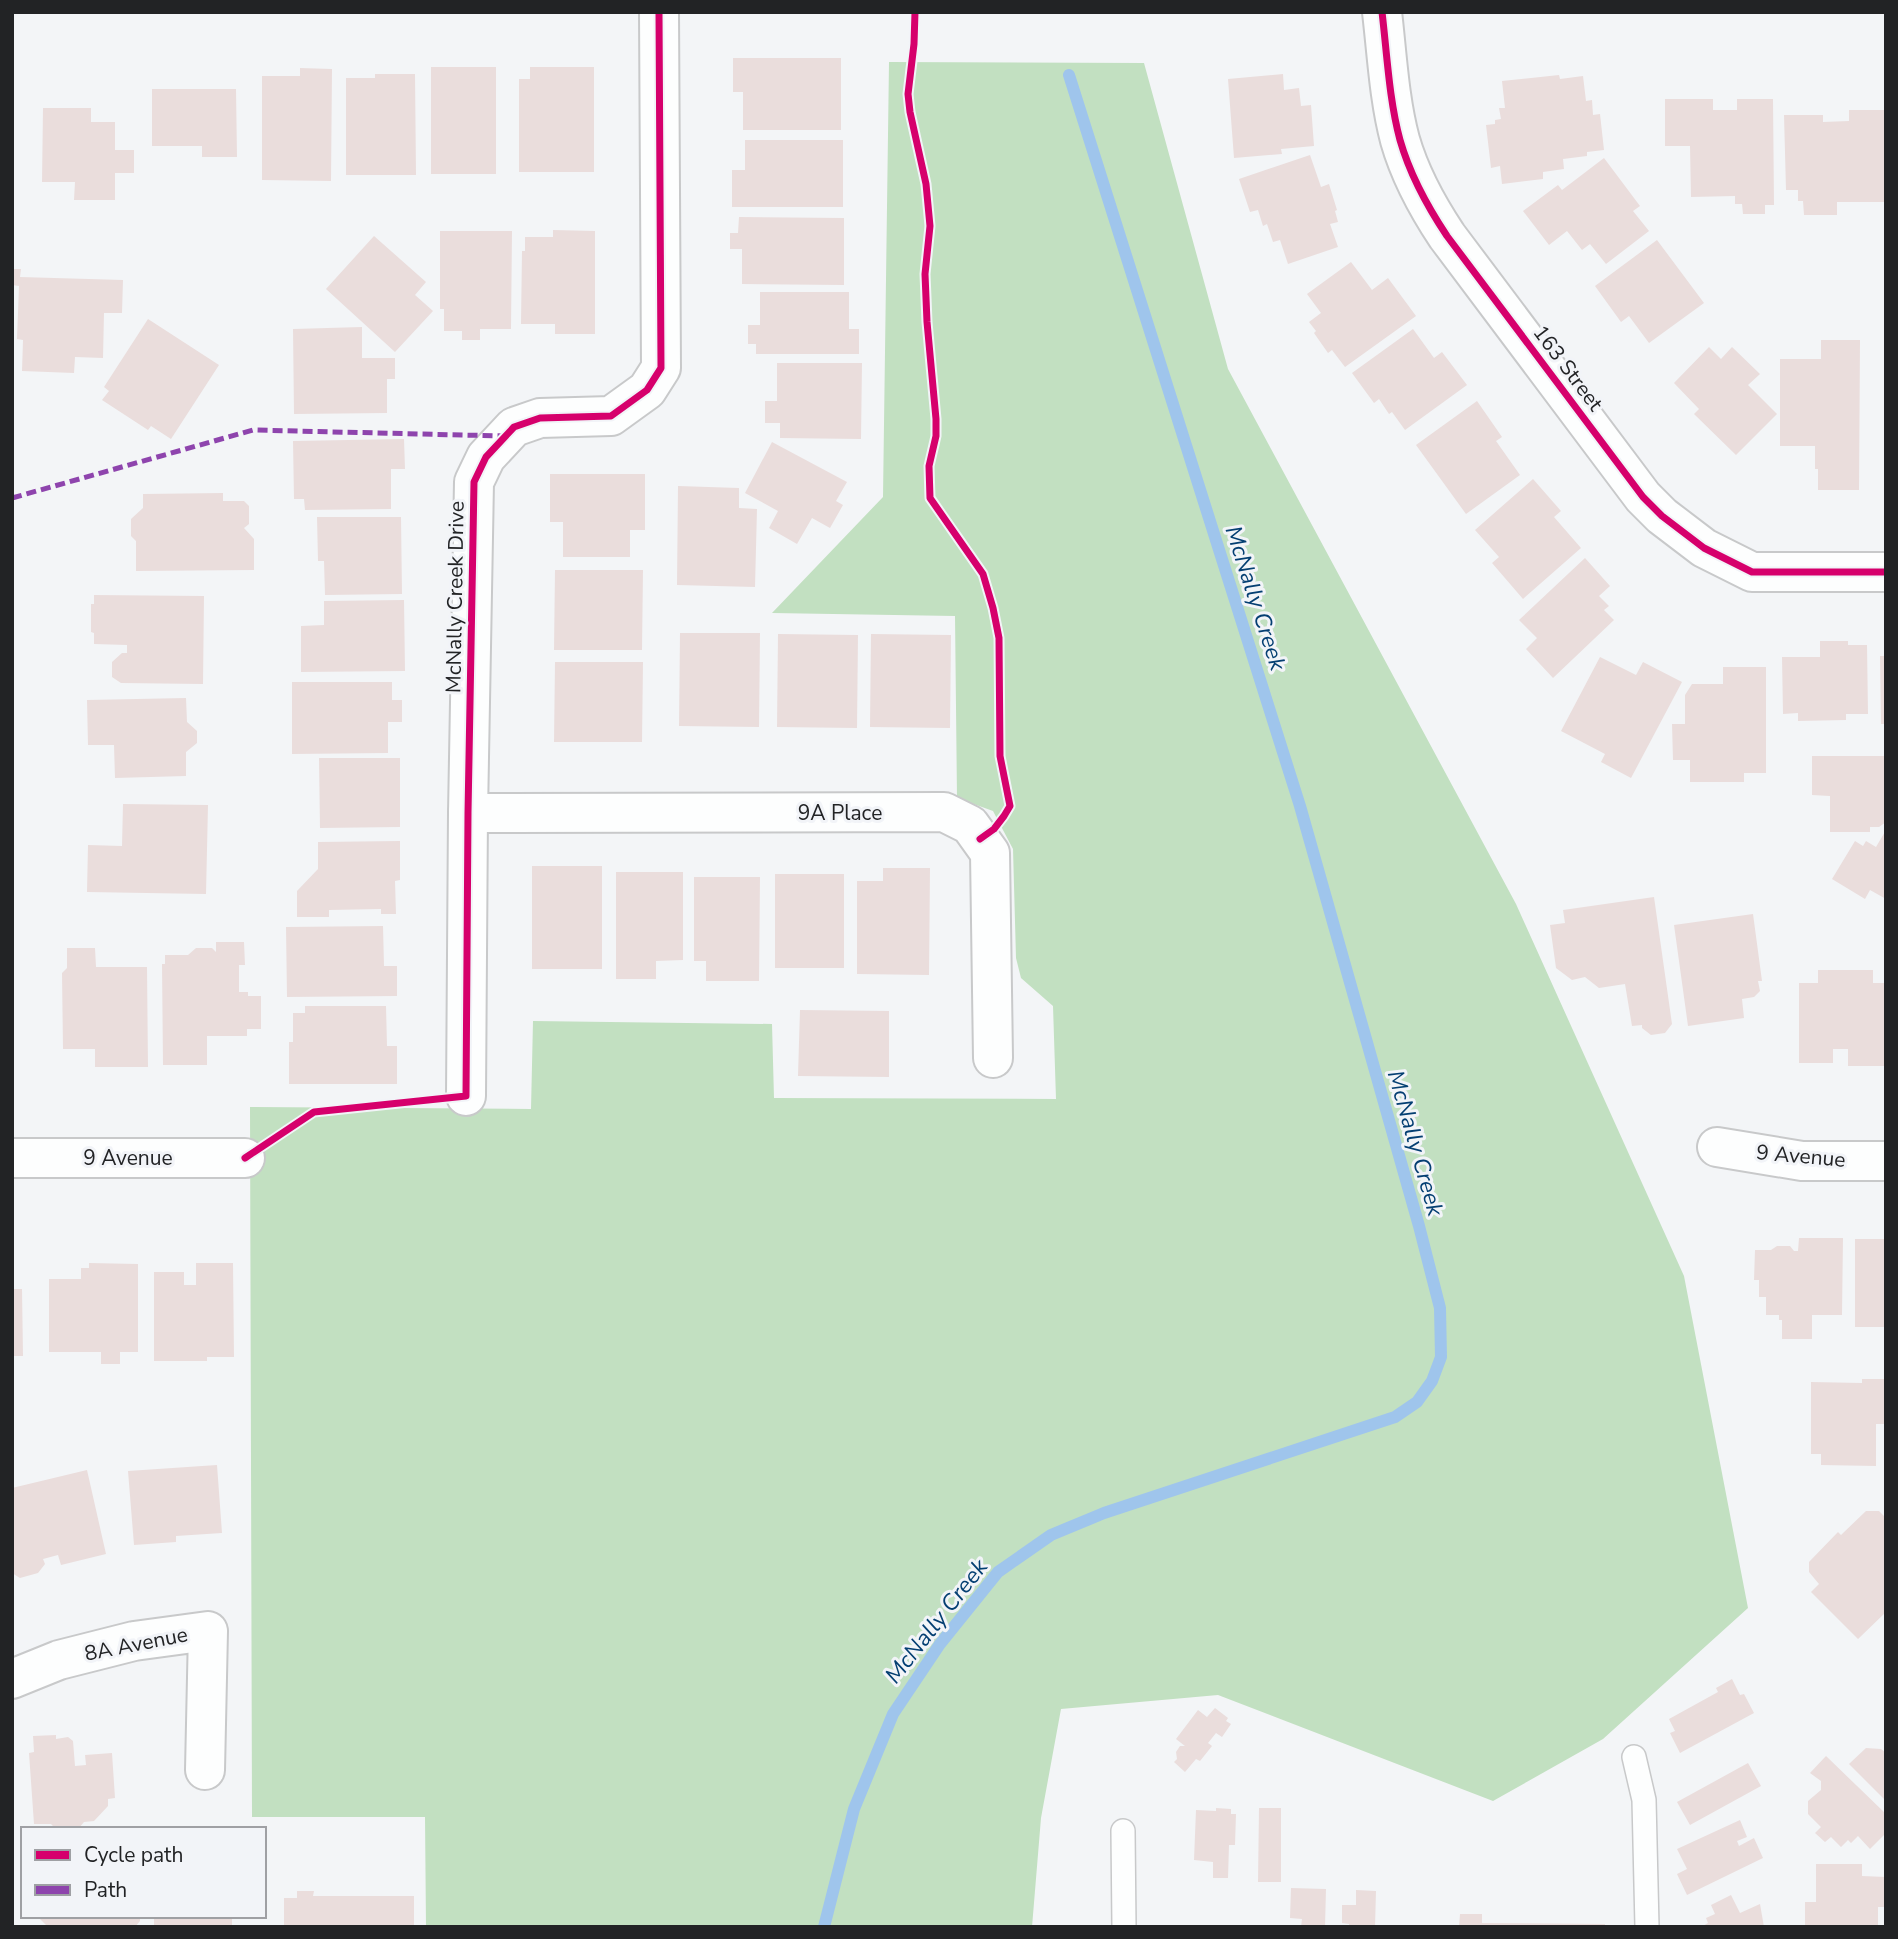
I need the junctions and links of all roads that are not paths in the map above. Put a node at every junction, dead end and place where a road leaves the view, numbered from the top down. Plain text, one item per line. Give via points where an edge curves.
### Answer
1 (659, 12) edge
2 (1382, 12) edge
3 (1886, 572) edge
4 (468, 813) junction
5 (993, 1058) dead end
6 (466, 1096) dead end
7 (1717, 1147) dead end
8 (12, 1158) edge
9 (245, 1158) dead end
10 (1886, 1161) edge
11 (12, 1679) edge
12 (1634, 1757) dead end
13 (205, 1770) dead end
14 (1123, 1831) dead end
15 (1124, 1927) edge
16 (1647, 1927) edge

1 - 4 street, McNally Creek Drive via 661,368 647,390 611,416 540,418 514,427 486,457 474,482
2 - 3 street, 163 Street via 1398,130 1424,200 1643,497 1704,548 1752,572
4 - 5 street, 9A Place via 944,812 970,825 990,853
4 - 6 street, McNally Creek Drive
7 - 10 street, 9 Avenue via 1802,1161
8 - 9 street, 9 Avenue
11 - 13 street, 8A Avenue via 60,1660 134,1641 208,1631
12 - 16 lane via 1644,1800
14 - 15 lane

